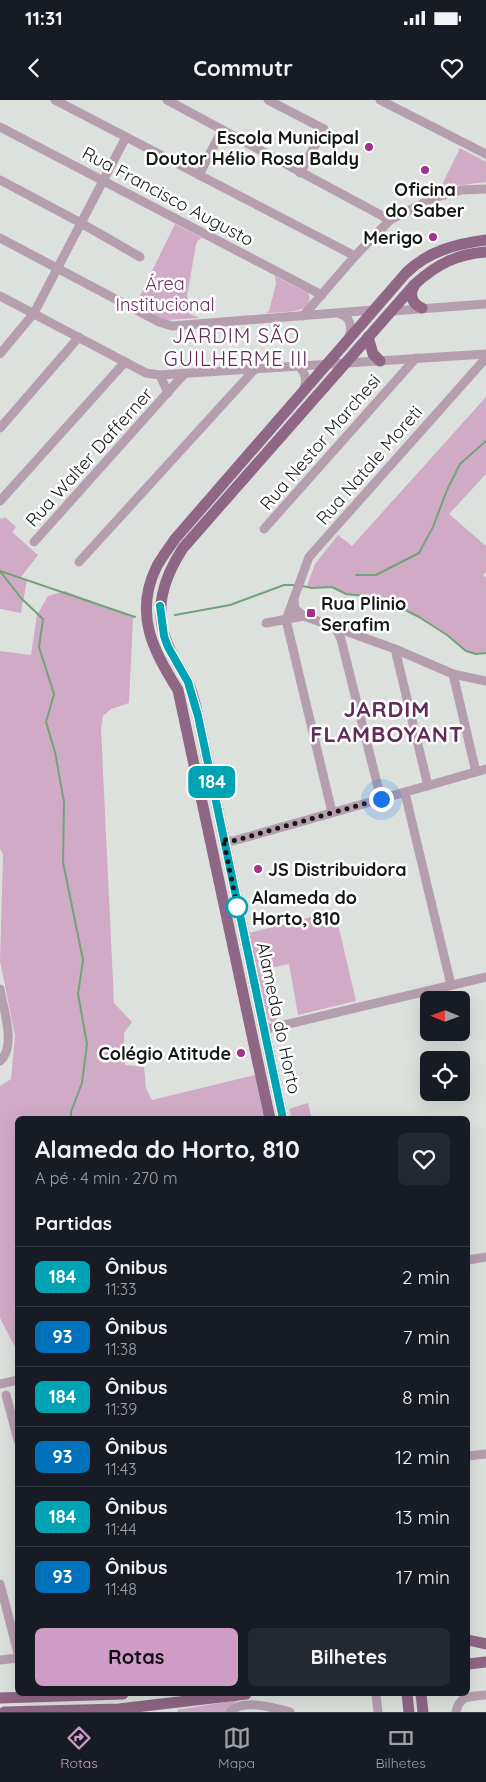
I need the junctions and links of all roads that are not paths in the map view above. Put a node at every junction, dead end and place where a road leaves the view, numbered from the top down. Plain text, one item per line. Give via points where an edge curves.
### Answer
1 (56, 100) edge
2 (167, 100) edge
3 (268, 100) edge
4 (380, 100) edge
5 (0, 127) edge
6 (222, 130) junction
7 (126, 136) junction
8 (486, 154) edge
9 (300, 173) junction
10 (198, 175) junction
11 (0, 180) edge
12 (103, 180) junction
13 (486, 188) edge
14 (390, 220) junction
15 (81, 223) junction
16 (0, 238) edge
17 (486, 240) edge
18 (486, 252) edge
19 (355, 256) junction
20 (140, 257) dead end
21 (58, 268) junction
22 (415, 284) junction
23 (322, 295) junction
24 (0, 296) edge
25 (379, 303) junction
26 (486, 304) edge
27 (396, 307) junction
28 (420, 309) junction
29 (34, 313) junction
30 (340, 314) junction
31 (303, 316) junction
32 (79, 337) junction
33 (368, 337) junction
34 (349, 338) junction
35 (0, 354) edge
36 (486, 354) edge
37 (462, 355) junction
38 (416, 358) junction
39 (486, 358) edge
40 (385, 361) junction
41 (125, 362) junction
42 (345, 363) junction
43 (326, 365) junction
44 (299, 366) junction
45 (255, 369) junction
46 (227, 371) junction
47 (185, 373) junction
48 (160, 375) junction
49 (468, 376) junction
50 (399, 377) junction
51 (238, 387) junction
52 (304, 389) junction
53 (168, 393) junction
54 (0, 428) edge
55 (0, 501) edge
56 (264, 530) dead end
57 (34, 542) dead end
58 (79, 562) dead end
59 (295, 596) junction
60 (304, 616) junction
61 (286, 620) junction
62 (266, 623) dead end
63 (335, 627) junction
64 (361, 636) junction
65 (395, 649) junction
66 (419, 659) junction
67 (347, 663) junction
68 (453, 674) junction
69 (402, 675) junction
70 (474, 679) junction
71 (486, 681) edge
72 (459, 700) junction
73 (486, 770) edge
74 (476, 772) junction
75 (428, 786) junction
76 (405, 793) junction
77 (381, 799) junction
78 (332, 812) junction
79 (223, 838) junction
80 (486, 977) edge
81 (451, 985) junction
82 (0, 989) edge
83 (1, 1005) edge
84 (246, 1006) junction
85 (263, 1030) junction
86 (2, 1059) edge
87 (269, 1116) edge
88 (282, 1116) edge
89 (486, 1257) edge
90 (470, 1260) edge
91 (15, 1381) edge
92 (0, 1384) edge
93 (6, 1395) dead end
94 (15, 1429) edge
95 (486, 1454) edge
96 (470, 1456) edge
97 (0, 1584) edge
98 (470, 1640) edge
99 (15, 1642) edge
100 (486, 1644) edge
101 (15, 1658) edge
102 (0, 1660) edge
103 (486, 1662) edge
104 (470, 1664) edge
105 (486, 1694) edge
106 (61, 1696) edge
107 (228, 1696) edge
108 (376, 1696) edge
109 (408, 1696) edge
110 (421, 1696) edge
111 (0, 1698) edge
112 (100, 1710) edge
113 (74, 1711) edge
114 (231, 1711) edge
115 (4, 1712) edge
116 (290, 1712) edge
117 (378, 1712) edge
118 (409, 1712) edge
119 (423, 1712) edge
120 (456, 1712) edge

1 - 7 street
2 - 6 street
3 - 9 street via 324,129
4 - 8 street
5 - 12 street, Rua Francisco Augusto
6 - 9 street
6 - 10 street
7 - 10 street
7 - 12 street
9 - 14 street
10 - 19 street
11 - 15 street
12 - 15 street
12 - 23 street, Rua Francisco Augusto
13 - 14 street via 462,190 431,199
14 - 19 street
15 - 20 street
15 - 21 street
16 - 21 street
17 - 25 main road, Alameda do Horto via 446,248 420,260
18 - 22 main road, Alameda do Horto via 462,256 435,267
19 - 23 street
21 - 29 street
21 - 31 street via 172,326
22 - 27 main road, Alameda do Horto
22 - 28 main road via 411,297
23 - 31 street
24 - 29 street
25 - 27 main road via 390,296 396,298
25 - 30 street
25 - 34 main road, Alameda do Horto
26 - 28 street
27 - 28 street
27 - 33 main road, Alameda do Horto
29 - 32 street
29 - 35 street
30 - 31 street
30 - 34 street via 350,320
32 - 41 street
32 - 54 street
33 - 40 main road via 373,354
33 - 42 main road, Alameda do Horto
34 - 43 main road, Alameda do Horto
36 - 37 street
37 - 38 street
37 - 49 street via 468,363
38 - 40 street
38 - 50 street, Rua Nestor Marchesi
39 - 49 street, Rua Natale Moreti
40 - 42 street
40 - 50 street, Rua Nestor Marchesi via 396,368
41 - 48 street via 146,373
41 - 55 street
42 - 43 street
42 - 79 main road, Alameda do Horto via 183,548 166,577 160,606 162,625 166,641 192,693
43 - 44 street
43 - 52 main road, Alameda do Horto
44 - 45 street
44 - 52 street via 306,377
45 - 46 street
45 - 51 street
46 - 47 street
46 - 51 street
47 - 48 street
47 - 53 street, Rua Walter Dafferner
48 - 53 street, Rua Walter Dafferner
49 - 59 street, Rua Natale Moreti via 309,557
50 - 56 street, Rua Nestor Marchesi
51 - 58 street
52 - 84 main road, Alameda do Horto via 175,539 156,569 147,607 154,649 178,690
53 - 57 street, Rua Walter Dafferner
59 - 60 street via 295,609
59 - 61 street, Rua Natale Moreti
60 - 61 street
60 - 63 street
61 - 62 street
61 - 78 street
63 - 64 street
63 - 67 street
64 - 65 street
64 - 67 street via 350,643
65 - 66 street
65 - 69 street
66 - 68 street
66 - 69 street via 406,665
67 - 77 street
68 - 70 street
68 - 72 street
69 - 75 street
70 - 71 street
70 - 72 street via 467,680 460,687
72 - 74 street
73 - 74 street
74 - 75 street
75 - 76 street
76 - 77 street
76 - 81 street
77 - 78 street
78 - 79 street via 233,841
79 - 85 main road, Alameda do Horto
80 - 81 street
81 - 85 street
82 - 83 street
83 - 86 street via 9,1038 7,1052
84 - 85 main road via 252,1026
84 - 87 main road, Alameda do Horto
85 - 88 main road, Alameda do Horto
89 - 90 street
91 - 92 street
93 - 94 street
95 - 96 street
97 - 99 street
98 - 100 main road
101 - 102 street
103 - 104 main road
105 - 120 street via 464,1698
106 - 111 main road
107 - 112 main road
108 - 117 street
109 - 118 main road
110 - 119 main road
112 - 113 main road
113 - 115 main road
114 - 116 street via 254,1705

